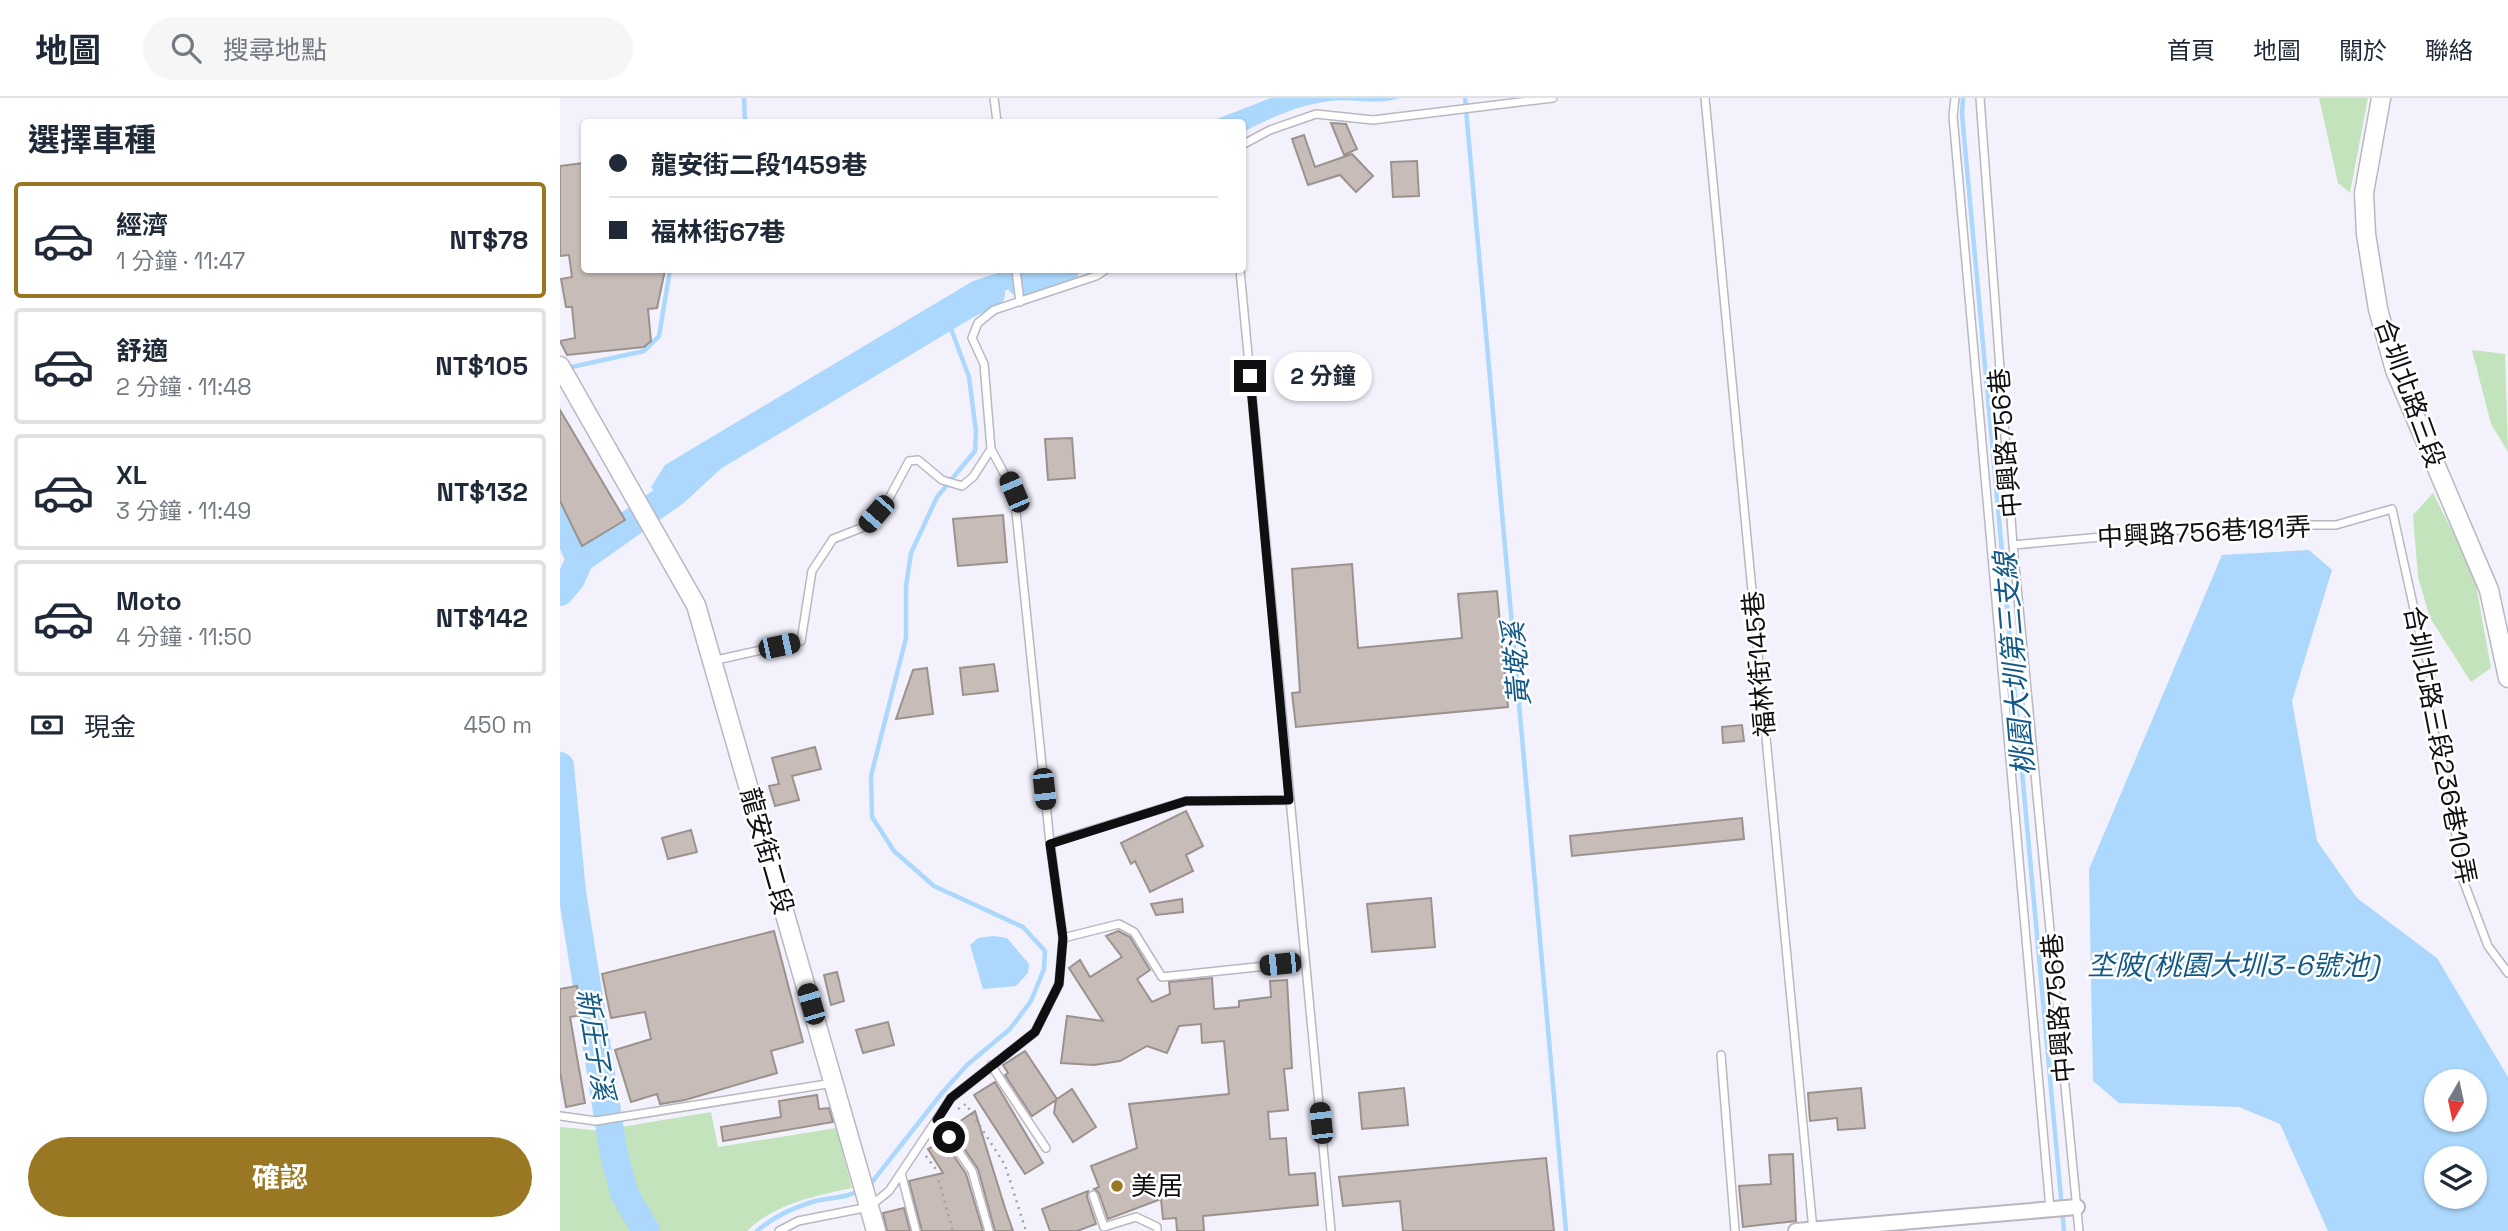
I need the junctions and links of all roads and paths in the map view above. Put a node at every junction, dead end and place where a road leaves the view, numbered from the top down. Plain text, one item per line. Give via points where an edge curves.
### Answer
1 (994, 98) edge
2 (1553, 98) edge
3 (1705, 98) edge
4 (1955, 98) edge
5 (1980, 98) edge
6 (2381, 98) edge
7 (997, 119) edge
8 (1246, 143) edge
9 (1016, 273) edge
10 (1100, 273) edge
11 (1240, 273) edge
12 (1020, 302) junction
13 (563, 377) edge
14 (991, 449) junction
15 (2392, 509) joint
16 (2014, 545) junction
17 (712, 661) junction
18 (2508, 678) edge
19 (1289, 800) junction
20 (1050, 844) junction
21 (1063, 938) junction
22 (1304, 962) junction
23 (2508, 973) edge
24 (1721, 1055) dead end
25 (991, 1065) junction
26 (834, 1083) junction
27 (955, 1110) dead end
28 (560, 1116) edge
29 (937, 1120) junction
30 (1046, 1148) dead end
31 (929, 1159) dead end
32 (901, 1173) junction
33 (1093, 1195) dead end
34 (2077, 1206) junction
35 (869, 1208) junction
36 (2050, 1209) junction
37 (1814, 1230) edge
38 (779, 1231) edge
39 (876, 1231) edge
40 (916, 1231) edge
41 (953, 1231) edge
42 (989, 1231) edge
43 (1027, 1231) edge
44 (1157, 1231) edge
45 (1331, 1231) edge
46 (1735, 1231) edge
47 (1796, 1231) edge
48 (2079, 1231) edge

1 - 7 lane
2 - 8 lane via 1373,120 1316,114
3 - 37 lane, 福林街145巷
4 - 36 lane via 1953,116
5 - 16 lane, 中興路756巷
6 - 18 street, 合圳北路三段 via 2364,193 2378,309 2395,370 2489,590
9 - 12 lane
10 - 12 lane
11 - 19 lane
12 - 14 lane via 994,310 978,323 972,338 985,364
13 - 17 street, 龍安街二段 via 696,604
14 - 17 lane via 962,486 942,480 918,460 909,461 887,502 866,527 833,539 812,571 801,641
14 - 20 lane via 1014,492
15 - 16 lane, 中興路756巷181弄 via 2336,525 2235,525
15 - 23 lane, 合圳北路三段236巷10弄 via 2431,673 2430,713 2452,801 2460,872 2488,946
16 - 34 lane, 中興路756巷
17 - 26 street, 龍安街二段
19 - 20 lane via 1186,801
19 - 22 lane
20 - 21 lane
21 - 22 lane via 1119,924 1134,932 1162,976
21 - 25 lane via 1059,984 1035,1032
22 - 45 lane
24 - 46 lane
25 - 29 lane via 951,1098
25 - 30 lane
26 - 28 lane via 596,1121
26 - 35 street, 龍安街二段
27 - 43 path via 966,1104 1005,1165
29 - 32 lane
29 - 42 lane via 972,1171
31 - 41 path
32 - 35 lane
32 - 40 lane
33 - 44 lane via 1104,1227 1136,1217
34 - 36 street
34 - 48 lane, 中興路756巷
35 - 38 lane via 798,1221
35 - 39 street
36 - 37 street
37 - 47 street

